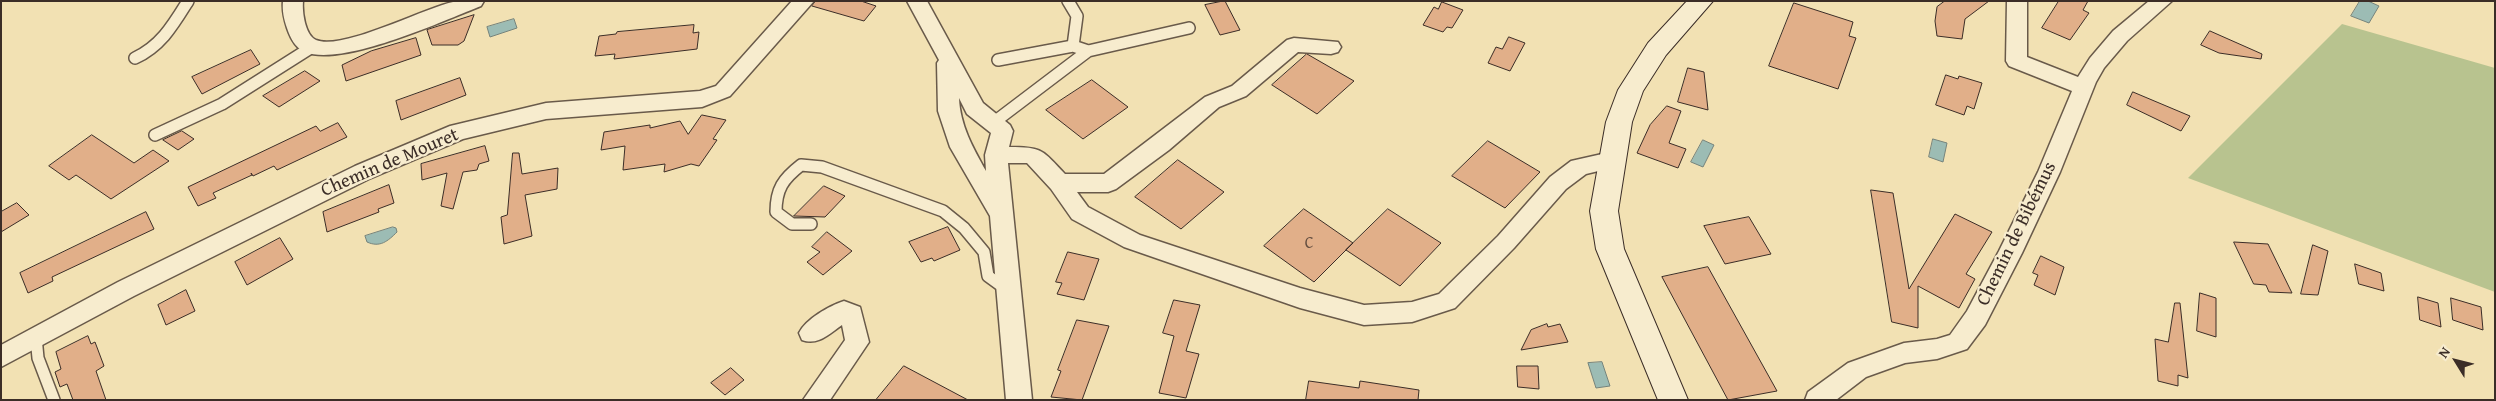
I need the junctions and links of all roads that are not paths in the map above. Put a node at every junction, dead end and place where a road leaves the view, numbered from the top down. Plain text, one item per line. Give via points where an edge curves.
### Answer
1 (188, 1) edge
2 (293, 1) edge
3 (474, 1) edge
4 (804, 1) edge
5 (917, 1) edge
6 (1068, 1) edge
7 (1688, 1) edge
8 (1701, 1) edge
9 (2017, 1) edge
10 (2162, 1) edge
11 (1678, 26) junction
12 (1189, 28) dead end
13 (1073, 46) junction
14 (1331, 46) dead end
15 (312, 47) junction
16 (1088, 51) junction
17 (135, 58) dead end
18 (947, 59) junction
19 (998, 60) dead end
20 (2084, 88) junction
21 (993, 123) junction
22 (156, 135) dead end
23 (996, 155) junction
24 (1611, 160) junction
25 (1059, 183) junction
26 (1002, 216) junction
27 (811, 224) dead end
28 (1009, 284) junction
29 (811, 333) dead end
30 (36, 337) junction
31 (1, 357) edge
32 (54, 400) edge
33 (815, 400) edge
34 (1019, 400) edge
35 (1673, 400) edge
36 (1816, 400) edge

1 - 17 lane via 152,50
2 - 15 street via 301,38
3 - 15 street via 344,46 326,50
4 - 30 street, Chemin de Mouret via 723,91 712,96 546,111 458,132 354,176
5 - 18 street
6 - 13 lane via 1076,16
7 - 11 main road
8 - 11 main road
9 - 20 street via 2016,61
10 - 20 street, Chemin de Bibémus via 2107,49
11 - 24 main road via 1642,69 1631,90 1619,122
12 - 16 lane
13 - 16 lane
13 - 19 lane
14 - 25 street via 1294,46 1239,91 1212,102 1108,183
15 - 22 lane via 222,104
16 - 21 lane
18 - 21 street via 975,108
18 - 26 street via 949,111 961,147
20 - 36 street, Chemin de Bibémus via 2010,253 1976,318 1958,342 1937,349 1904,352 1857,370
21 - 23 street via 1002,131
23 - 25 street via 1033,155
23 - 26 street
24 - 25 street via 1579,166 1559,183 1447,301 1412,312 1364,315 1300,298 1132,241 1080,213
24 - 35 main road via 1604,212 1610,249
26 - 28 street
27 - 28 lane via 792,224 776,212 775,193 788,175 801,165 822,167 944,212 964,228 984,252 988,276 999,284
28 - 34 street
29 - 33 street via 844,311 852,314 857,342
30 - 31 street, Chemin de Mouret
30 - 32 lane via 38,358

